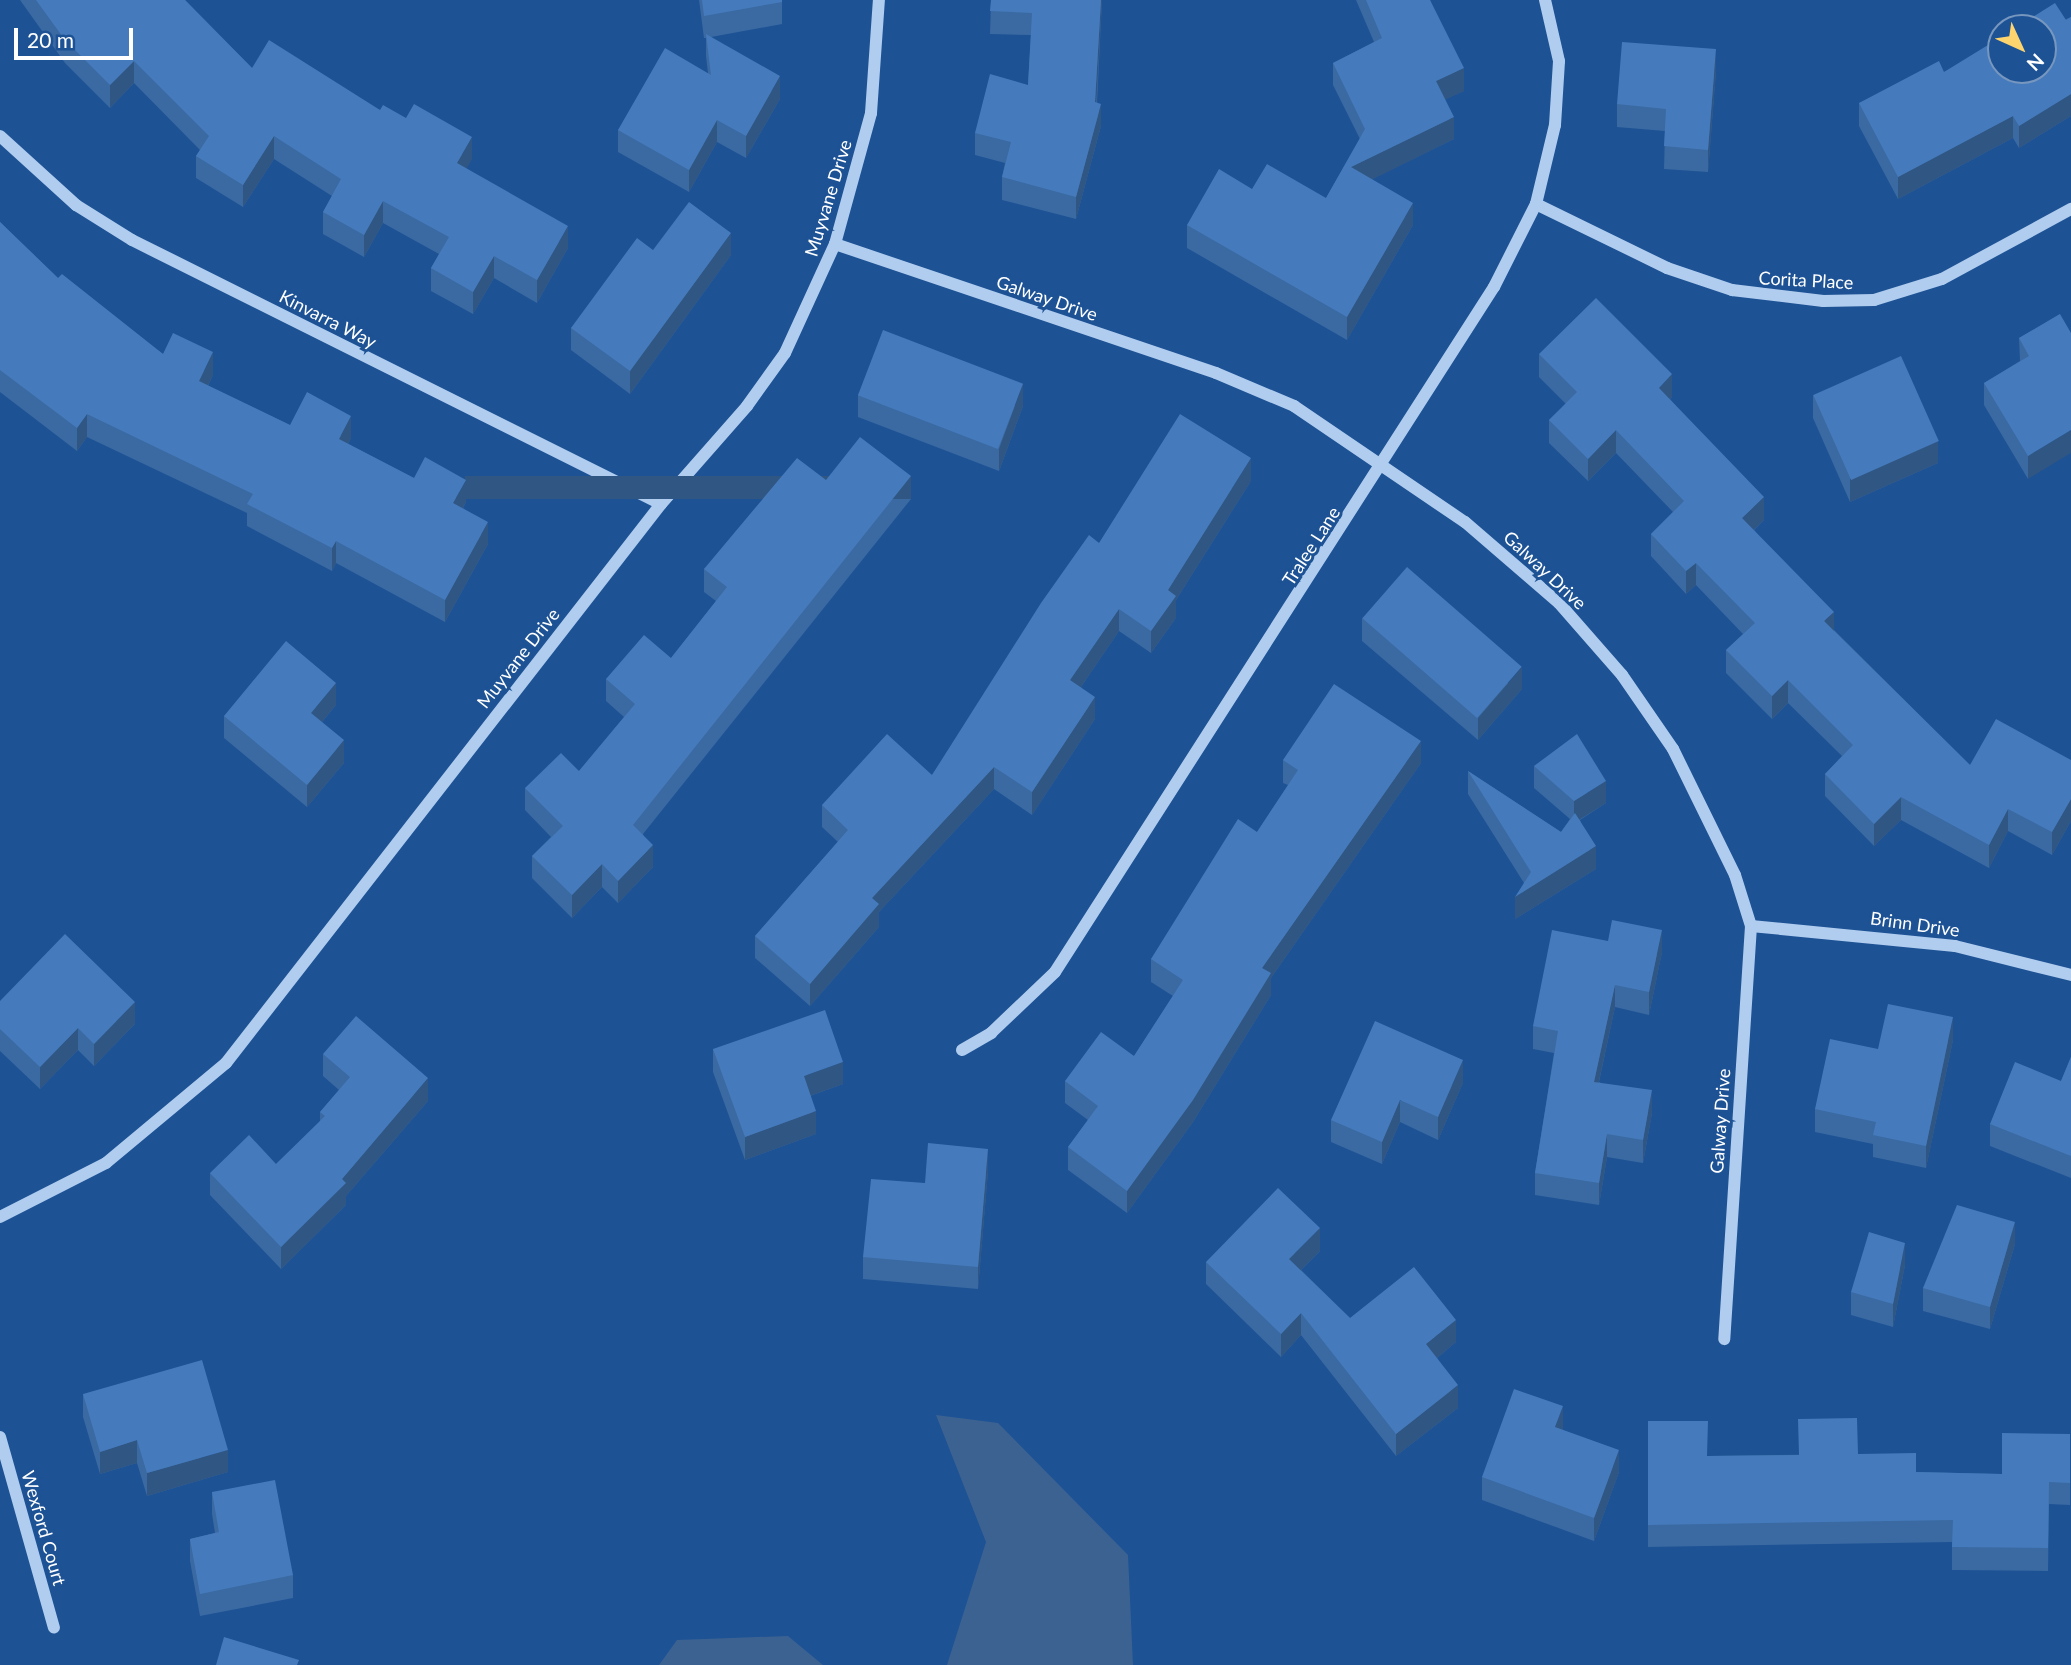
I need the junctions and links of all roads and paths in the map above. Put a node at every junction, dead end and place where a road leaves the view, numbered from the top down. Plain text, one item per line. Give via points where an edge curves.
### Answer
1 (879, 0) edge
2 (1545, 0) edge
3 (0, 136) edge
4 (1536, 204) junction
5 (2071, 209) edge
6 (835, 244) junction
7 (1385, 464) junction
8 (661, 504) junction
9 (1752, 926) junction
10 (2071, 975) edge
11 (962, 1050) dead end
12 (0, 1217) edge
13 (1724, 1339) dead end
14 (0, 1437) edge
15 (54, 1628) dead end

1 - 6 street, Muyvane Drive via 871,113
2 - 4 street, Tralee Lane via 1559,61 1558,92
3 - 8 street, Kinvarra Way via 76,205 132,240
4 - 5 street, Corita Place via 1667,268 1732,290 1823,301 1874,300 1942,279
4 - 7 street, Tralee Lane via 1494,287
6 - 7 street, Galway Drive via 1216,373 1294,406
6 - 8 street, Muyvane Drive via 785,353 747,406
7 - 9 street, Galway Drive via 1559,603 1622,675 1673,749 1735,875
7 - 11 street, Tralee Lane via 1055,972 990,1033
8 - 12 street, Muyvane Drive via 226,1063 106,1163
9 - 10 street, Brinn Drive via 1955,946
9 - 13 street, Galway Drive
14 - 15 street, Wexford Court

